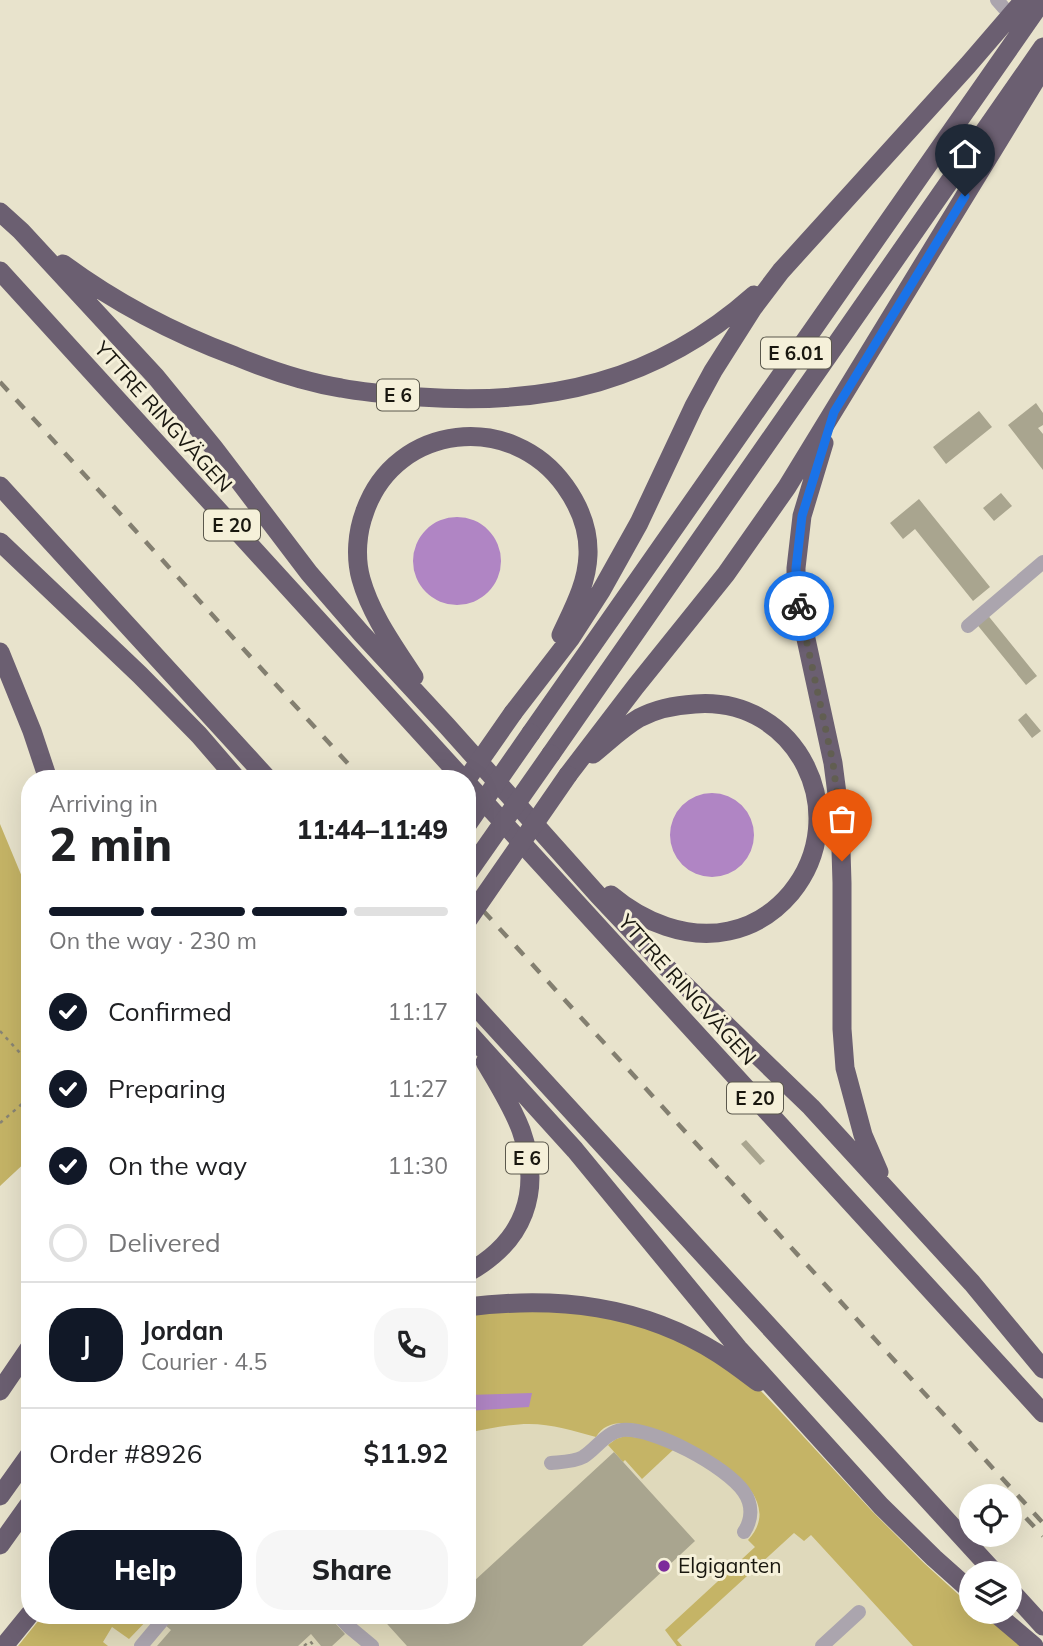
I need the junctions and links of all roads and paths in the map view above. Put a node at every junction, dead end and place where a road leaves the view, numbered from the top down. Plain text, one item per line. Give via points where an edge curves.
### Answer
1 (1024, 0) edge
2 (1043, 0) edge
3 (1043, 47) edge
4 (1043, 68) edge
5 (0, 212) edge
6 (21, 231) junction
7 (0, 271) edge
8 (781, 271) junction
9 (834, 412) junction
10 (0, 486) edge
11 (0, 542) edge
12 (1043, 562) edge
13 (968, 626) dead end
14 (0, 652) edge
15 (536, 682) junction
16 (447, 726) junction
17 (45, 770) edge
18 (229, 770) edge
19 (260, 770) edge
20 (457, 770) edge
21 (473, 770) edge
22 (568, 775) junction
23 (476, 791) edge
24 (476, 812) edge
25 (552, 844) junction
26 (476, 861) edge
27 (476, 908) edge
28 (476, 1007) edge
29 (0, 1031) edge
30 (476, 1041) edge
31 (476, 1046) edge
32 (21, 1054) edge
33 (21, 1105) edge
34 (0, 1123) edge
35 (910, 1215) junction
36 (476, 1267) edge
37 (476, 1306) edge
38 (21, 1360) edge
39 (1043, 1369) edge
40 (0, 1391) edge
41 (1043, 1413) edge
42 (817, 1434) junction
43 (551, 1463) dead end
44 (21, 1467) edge
45 (0, 1496) edge
46 (21, 1516) edge
47 (744, 1532) dead end
48 (0, 1545) edge
49 (984, 1561) edge
50 (959, 1580) edge
51 (1022, 1603) edge
52 (859, 1612) dead end
53 (22, 1624) edge
54 (159, 1624) edge
55 (346, 1624) edge
56 (1008, 1624) edge
57 (1043, 1626) edge
58 (4, 1646) edge
59 (141, 1646) edge
60 (304, 1646) edge
61 (314, 1646) edge
62 (372, 1646) edge
63 (822, 1646) edge
64 (1034, 1646) edge

1 - 8 highway, E 6
2 - 24 highway, E 6.01, bridge
3 - 26 highway, E 6.01, bridge
4 - 9 highway
5 - 6 highway, E 6
6 - 8 highway, E 6 via 85,280 185,337 280,373 341,388 433,398 522,397 606,380 693,340
6 - 16 highway via 156,377 309,573
7 - 20 highway, YTTRE RINGVÄGEN / E 20
8 - 15 highway via 713,371 601,591
9 - 22 highway via 726,574
9 - 35 highway via 802,516 796,584 840,817 845,1068 872,1157
10 - 19 highway
11 - 18 highway via 140,675
12 - 13 lane
14 - 17 highway
15 - 16 highway via 585,580 589,554 575,500 548,466 507,442 485,437 431,443 407,456 378,485 360,526 358,559 360,577 380,624
15 - 21 highway, bridge
16 - 25 highway
22 - 25 highway via 640,718 672,707 722,704 770,723 795,749 815,791 818,836 801,880 780,905 750,925 703,934 670,928 633,911
22 - 27 highway, bridge
23 - 41 highway, YTTRE RINGVÄGEN / E 20
25 - 35 highway via 664,965 811,1107
28 - 49 highway
29 - 32 path
30 - 42 highway
31 - 36 highway, E 6 via 521,1132 530,1181 530,1195 513,1234 496,1255
33 - 34 path
35 - 39 highway
37 - 42 highway via 566,1304 631,1314 662,1325 727,1360
38 - 40 highway
42 - 50 highway via 881,1506
43 - 47 lane via 581,1458 618,1430 632,1429 665,1439 709,1461 745,1493 751,1515
44 - 45 highway
46 - 48 highway
51 - 57 highway
52 - 63 lane
53 - 58 highway
54 - 59 lane
55 - 62 lane
56 - 64 highway
60 - 61 path via 310,1641

